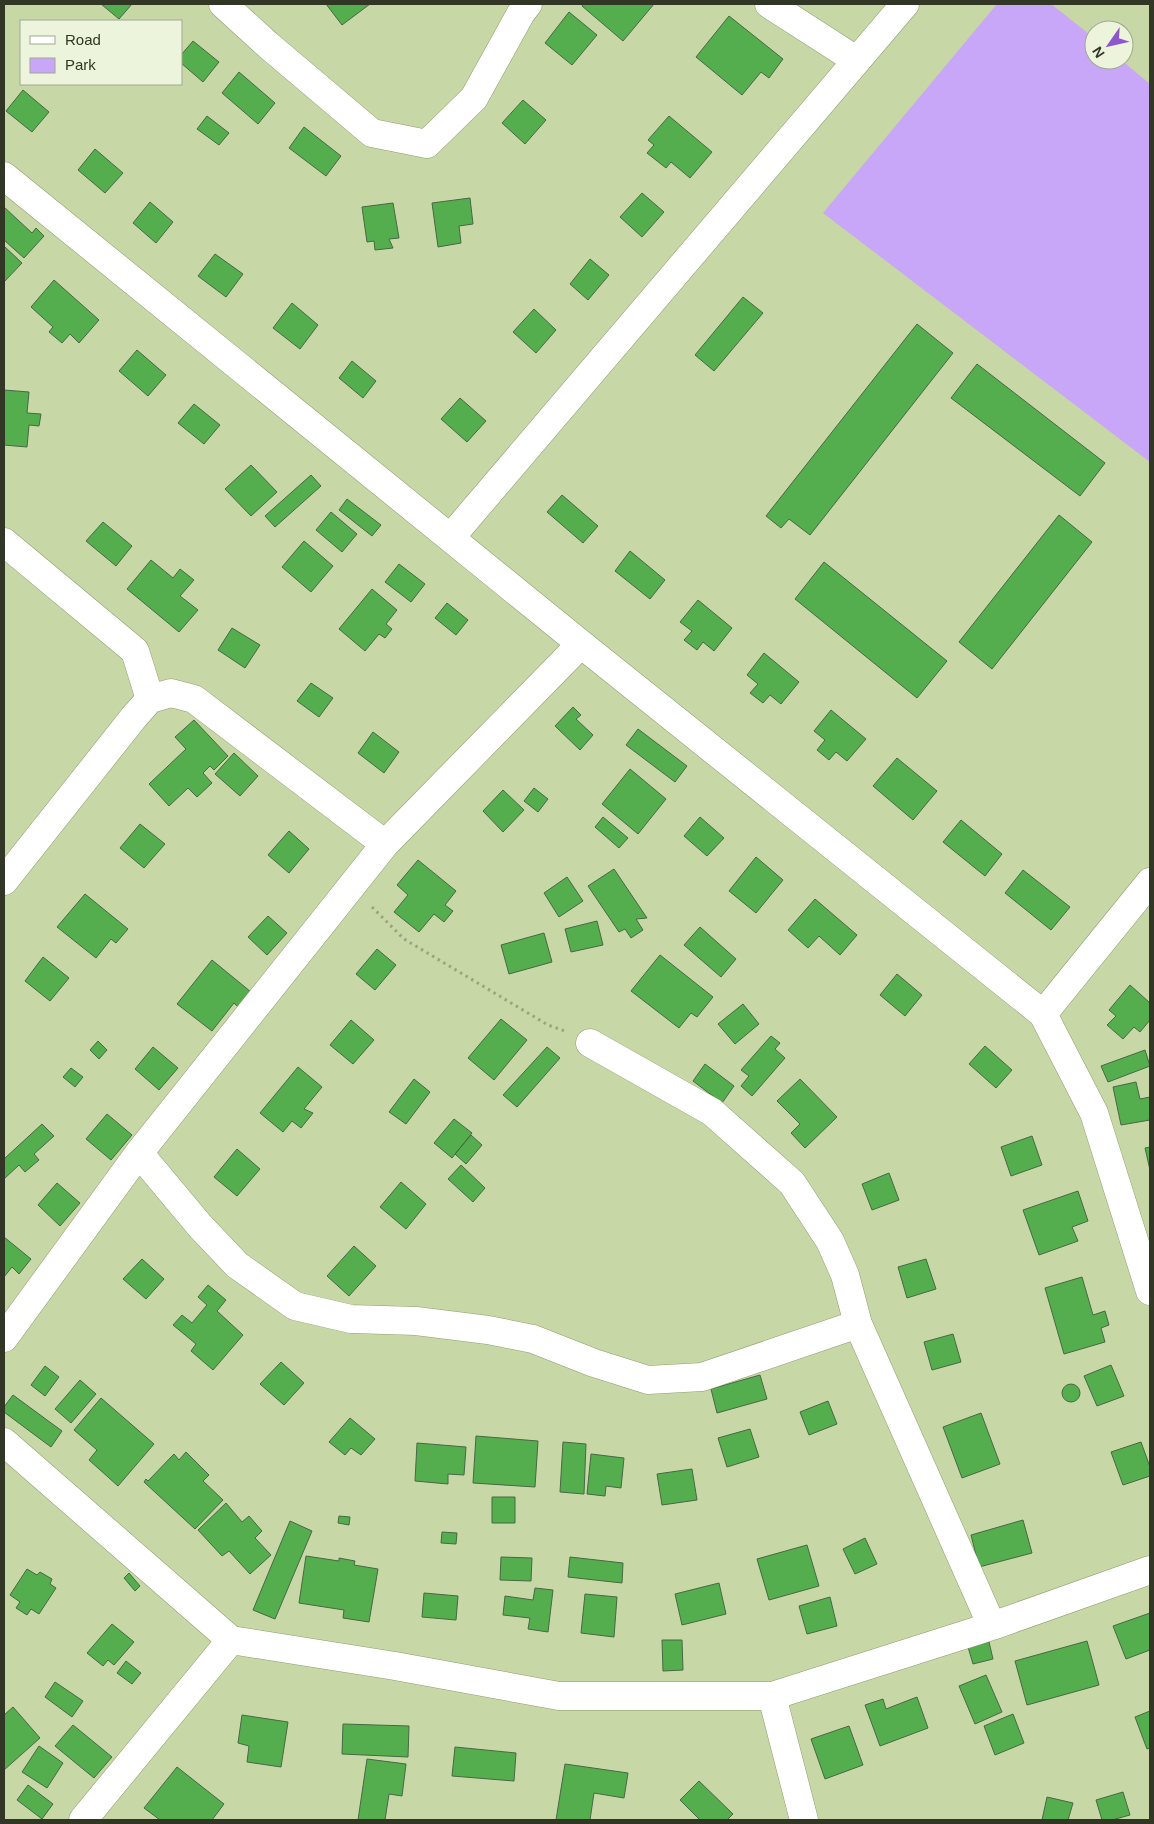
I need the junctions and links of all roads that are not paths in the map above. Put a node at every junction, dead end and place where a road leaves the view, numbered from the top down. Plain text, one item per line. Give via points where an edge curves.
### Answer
1 (223, 4) edge
2 (528, 4) edge
3 (768, 4) edge
4 (905, 4) edge
5 (856, 60) junction
6 (4, 176) edge
7 (451, 537) junction
8 (4, 542) edge
9 (581, 644) junction
10 (150, 700) junction
11 (385, 844) junction
12 (4, 881) edge
13 (1150, 882) edge
14 (1043, 1014) junction
15 (590, 1042) road end
16 (139, 1153) junction
17 (1145, 1261) edge
18 (1150, 1291) edge
19 (858, 1324) junction
20 (4, 1338) edge
21 (4, 1442) edge
22 (1150, 1570) edge
23 (992, 1626) junction
24 (231, 1640) junction
25 (772, 1696) junction
26 (83, 1820) edge
27 (804, 1820) edge

1 - 2 street via 372,133 427,144 474,98
3 - 5 street
4 - 5 street
5 - 7 street
6 - 7 street
7 - 9 street
8 - 10 street via 135,651
9 - 11 street
9 - 14 street
10 - 11 street via 170,694 194,699
10 - 12 street
11 - 16 street
13 - 14 street
14 - 17 street via 1094,1113
15 - 19 street via 712,1112 792,1183 830,1241 845,1275
16 - 19 street via 237,1265 295,1306 351,1319 416,1321 533,1339 648,1380 702,1377
16 - 20 street
17 - 18 street
19 - 23 street
21 - 24 street
22 - 23 street
23 - 25 street
24 - 25 street via 559,1696
24 - 26 street
25 - 27 street

